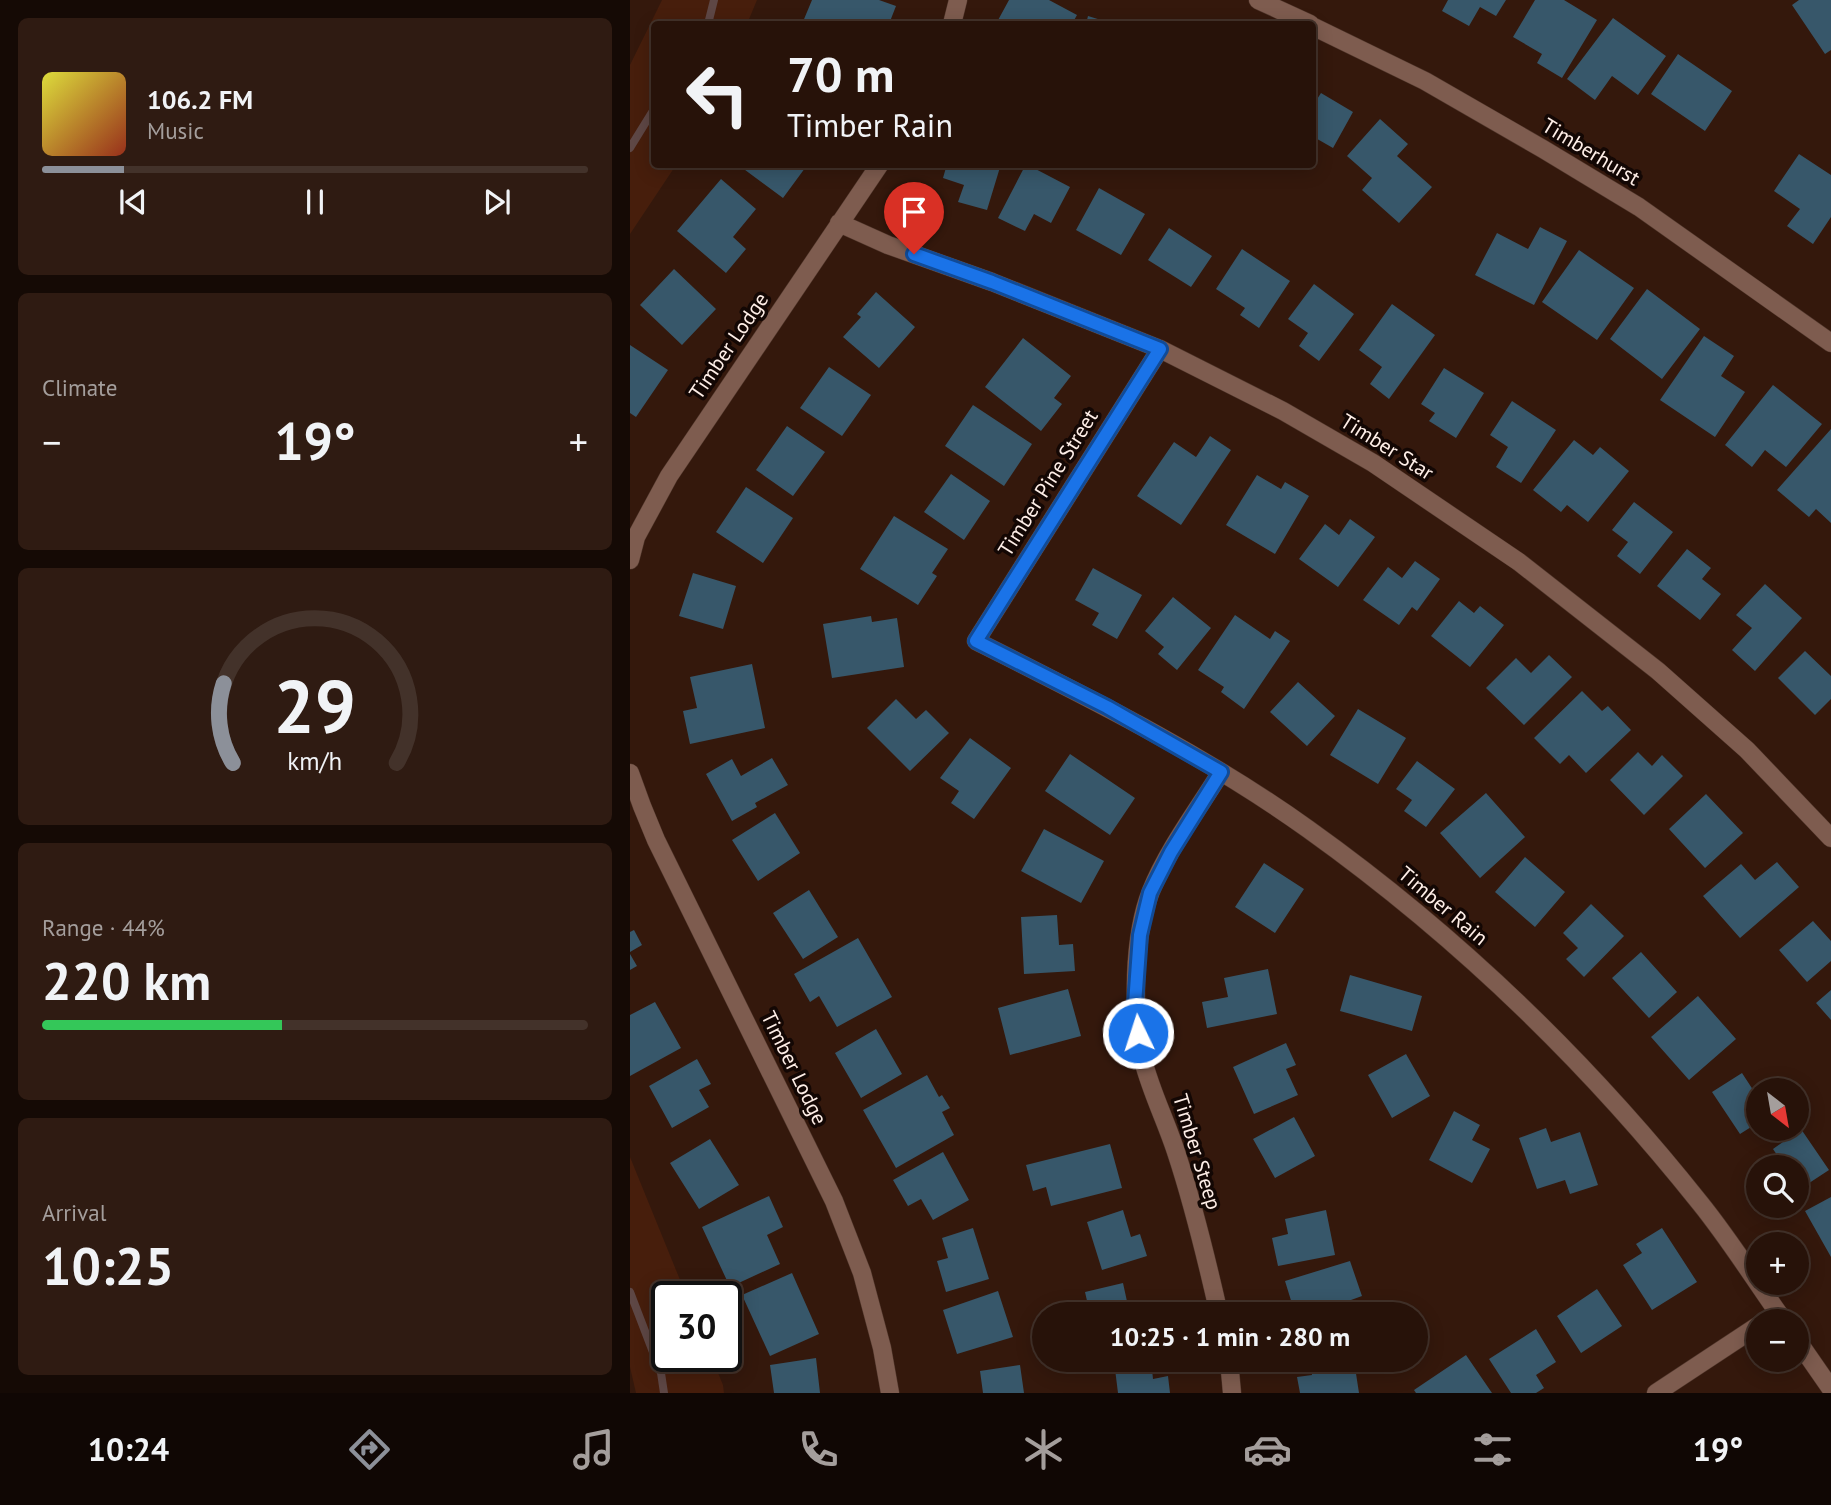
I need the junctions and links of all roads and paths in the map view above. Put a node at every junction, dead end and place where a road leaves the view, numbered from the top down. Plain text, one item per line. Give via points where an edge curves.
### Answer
1 (958, 0) edge
2 (1258, 0) edge
3 (953, 21) edge
4 (1303, 21) edge
5 (1316, 27) edge
6 (877, 168) edge
7 (839, 223) junction
8 (1831, 343) edge
9 (1160, 349) junction
10 (630, 560) edge
11 (976, 641) joint
12 (630, 772) edge
13 (1221, 772) junction
14 (1831, 838) edge
15 (1217, 1302) edge
16 (1770, 1309) edge
17 (1746, 1334) edge
18 (1809, 1357) edge
19 (1230, 1372) edge
20 (1831, 1389) edge
21 (890, 1393) edge
22 (1232, 1393) edge
23 (1656, 1393) edge

1 - 3 street
2 - 4 street, Timberhurst
5 - 8 street, Timberhurst via 1425,81 1627,200
6 - 7 street, Timber Lodge
7 - 9 street, Timber Star
7 - 10 street, Timber Lodge via 669,476 636,537
9 - 11 street, Timber Pine Street
9 - 14 street, Timber Star via 1362,456 1519,562 1658,671 1747,750
11 - 13 street, Timber Rain via 1107,707
12 - 21 street, Timber Lodge via 656,840 834,1201 862,1273
13 - 15 street, Timber Steep via 1150,893 1140,935 1135,1004 1144,1062 1177,1155
13 - 16 street, Timber Rain via 1386,886 1496,981 1637,1128 1701,1205
17 - 23 street
18 - 20 street
19 - 22 street

